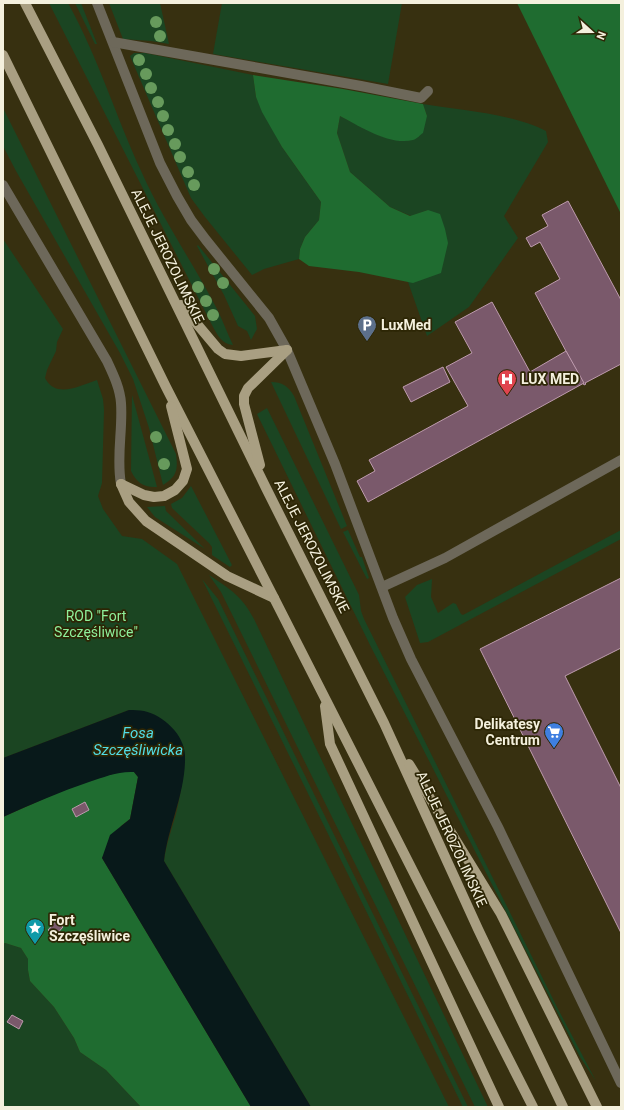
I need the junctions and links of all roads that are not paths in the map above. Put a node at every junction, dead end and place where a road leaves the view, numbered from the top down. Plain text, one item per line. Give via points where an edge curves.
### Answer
1 (25, 3) edge
2 (97, 3) edge
3 (113, 42) junction
4 (3, 55) edge
5 (428, 91) dead end
6 (3, 185) edge
7 (171, 293) junction
8 (287, 350) junction
9 (166, 387) junction
10 (621, 460) edge
11 (120, 484) junction
12 (266, 488) junction
13 (382, 587) junction
14 (274, 598) junction
15 (324, 698) junction
16 (384, 723) junction
17 (621, 1083) edge
18 (499, 1107) edge
19 (532, 1107) edge
20 (563, 1107) edge
21 (597, 1107) edge

1 - 7 main road, ALEJE JEROZOLIMSKIE
2 - 3 street
3 - 5 street via 420,98
3 - 8 street via 160,163 177,196 206,240 269,318
4 - 9 main road
6 - 11 street via 116,380 121,402 118,470
7 - 8 main road via 225,354 241,356
7 - 12 main road, ALEJE JEROZOLIMSKIE
8 - 12 main road via 253,382 244,396
8 - 13 street via 335,464
9 - 11 main road via 187,469 183,481 175,490 164,496 154,497
9 - 14 main road
10 - 13 street via 445,558
11 - 14 main road via 129,502 146,521 227,576
12 - 16 main road, ALEJE JEROZOLIMSKIE
13 - 17 street via 411,659 498,827
14 - 15 main road
15 - 18 main road via 330,744
15 - 19 main road
16 - 20 main road, ALEJE JEROZOLIMSKIE
16 - 21 main road via 501,914

